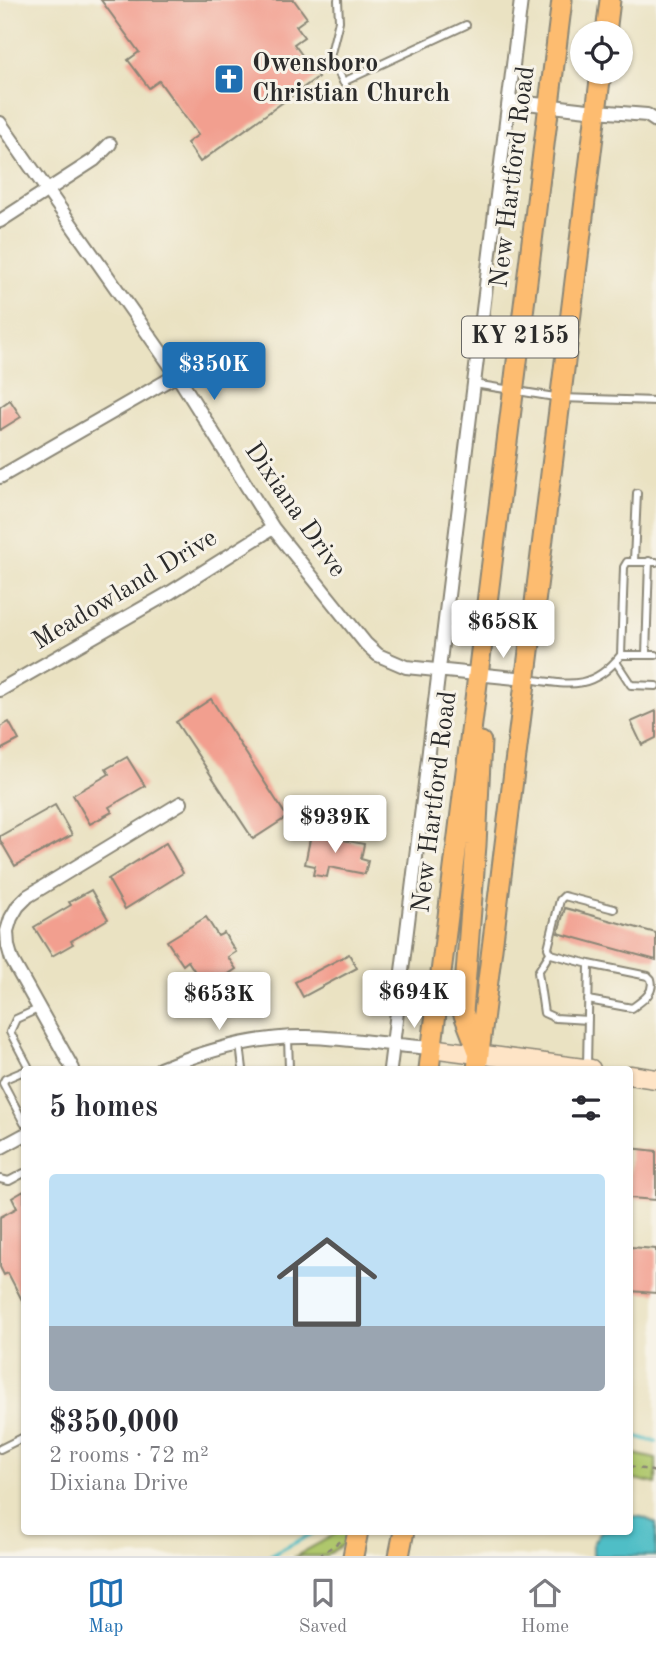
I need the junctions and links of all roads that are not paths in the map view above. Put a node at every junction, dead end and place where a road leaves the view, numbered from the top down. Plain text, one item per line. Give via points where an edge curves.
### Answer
1 (338, 0) edge
2 (522, 0) edge
3 (562, 0) edge
4 (610, 0) edge
5 (607, 21) edge
6 (466, 25) dead end
7 (343, 82) junction
8 (599, 84) edge
9 (349, 92) dead end
10 (509, 101) junction
11 (549, 106) junction
12 (596, 111) junction
13 (653, 114) edge
14 (0, 123) edge
15 (110, 144) dead end
16 (48, 190) junction
17 (0, 221) edge
18 (177, 375) junction
19 (474, 384) junction
20 (513, 390) junction
21 (561, 398) junction
22 (656, 401) edge
23 (0, 477) edge
24 (637, 493) dead end
25 (273, 527) junction
26 (634, 561) junction
27 (653, 562) edge
28 (646, 655) junction
29 (656, 655) edge
30 (621, 656) junction
31 (615, 662) junction
32 (438, 671) junction
33 (478, 674) junction
34 (526, 679) junction
35 (656, 686) edge
36 (0, 690) edge
37 (181, 803) dead end
38 (614, 909) dead end
39 (4, 931) edge
40 (550, 953) junction
41 (589, 964) junction
42 (588, 1000) junction
43 (39, 1008) junction
44 (588, 1020) junction
45 (288, 1038) junction
46 (240, 1044) junction
47 (393, 1044) junction
48 (431, 1048) junction
49 (478, 1061) edge
50 (29, 1066) edge
51 (71, 1066) edge
52 (169, 1066) edge
53 (243, 1066) edge
54 (289, 1066) edge
55 (390, 1066) edge
56 (429, 1066) edge
57 (442, 1066) edge
58 (547, 1066) edge
59 (589, 1066) edge
60 (21, 1072) edge
61 (633, 1075) edge
62 (656, 1079) edge
63 (21, 1117) edge
64 (21, 1136) edge
65 (0, 1147) edge
66 (21, 1175) edge
67 (0, 1179) edge
68 (21, 1438) edge
69 (0, 1449) edge
70 (403, 1535) edge
71 (399, 1556) edge

1 - 7 lane via 339,21 330,57
2 - 10 street, New Hartford Road
3 - 11 main road, New Hartford Road / KY 2155
4 - 5 main road
6 - 7 lane
7 - 9 lane
8 - 12 main road, KY 2155
10 - 11 street
10 - 19 street, New Hartford Road
11 - 12 street
11 - 20 main road, New Hartford Road / KY 2155
12 - 13 street
12 - 21 main road, KY 2155
14 - 16 street, Dixiana Drive
15 - 16 street
16 - 17 street
16 - 18 street, Dixiana Drive
18 - 23 street
18 - 25 street, Dixiana Drive
19 - 20 lane
19 - 32 street, New Hartford Road
20 - 21 lane
20 - 33 main road, New Hartford Road / KY 2155
21 - 22 lane
21 - 34 main road, KY 2155
24 - 26 lane
25 - 32 street, Dixiana Drive via 378,655 406,667
25 - 36 street, Meadowland Drive via 171,592
26 - 27 lane
26 - 30 lane via 624,567
27 - 28 lane
28 - 29 lane
28 - 30 lane
30 - 31 lane
31 - 34 lane via 583,684
31 - 35 lane via 631,685
32 - 33 street, Dixiana Drive
32 - 47 street, New Hartford Road
33 - 34 street, Dixiana Drive
33 - 48 main road, New Hartford Road / KY 2155
33 - 49 main road via 479,789 463,1012
34 - 49 main road, KY 2155
37 - 39 street via 28,896
38 - 40 lane via 564,896
39 - 43 street via 12,960
40 - 41 lane
40 - 44 lane via 538,972 544,1013
41 - 42 lane
41 - 42 lane via 648,976 653,987 632,1008
42 - 44 lane
43 - 50 lane via 16,1019 10,1032
43 - 51 street
44 - 59 lane
45 - 46 street
45 - 47 street
45 - 54 lane
46 - 52 street
46 - 53 lane
47 - 48 street
47 - 55 street, New Hartford Road
48 - 49 street
48 - 56 main road, New Hartford Road / KY 2155
48 - 57 main road
49 - 58 street
60 - 63 lane via 3,1083
61 - 62 street
64 - 65 street
66 - 67 lane via 9,1181
68 - 69 lane
70 - 71 main road

